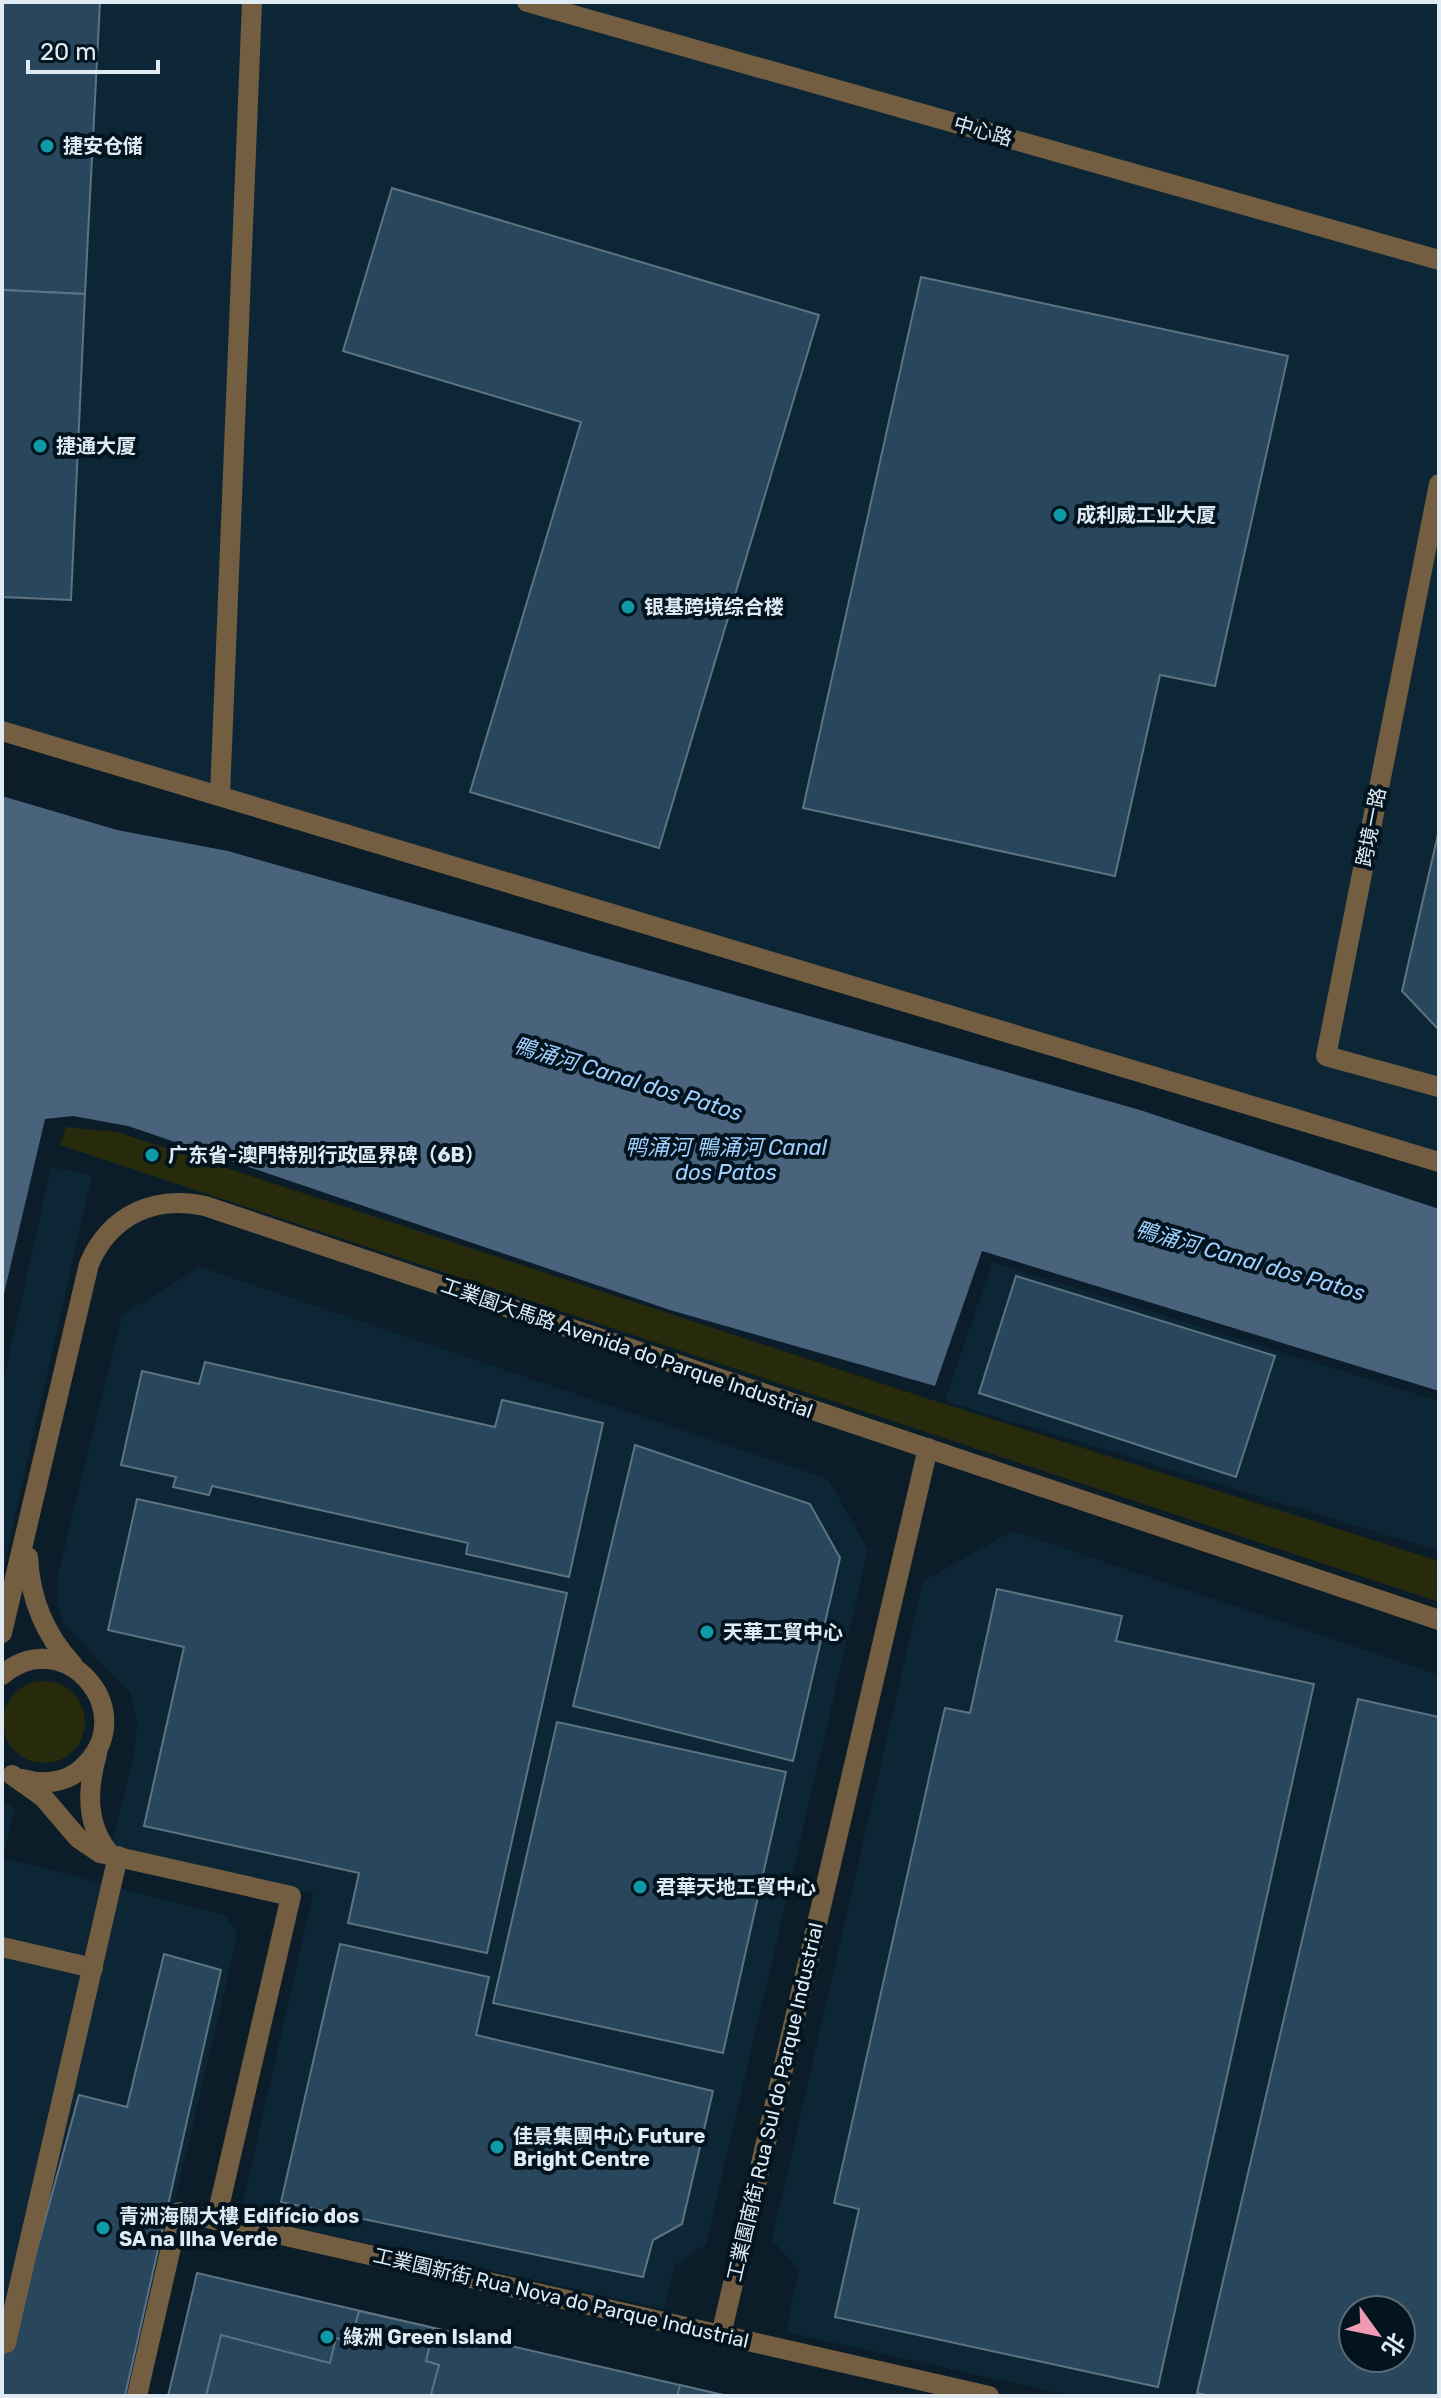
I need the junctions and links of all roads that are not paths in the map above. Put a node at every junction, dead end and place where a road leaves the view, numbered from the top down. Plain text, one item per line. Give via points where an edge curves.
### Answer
1 (252, 2) edge
2 (527, 2) edge
3 (1439, 260) edge
4 (1439, 484) edge
5 (2, 731) edge
6 (220, 796) junction
7 (1439, 1087) edge
8 (1439, 1162) edge
9 (928, 1448) junction
10 (30, 1525) junction
11 (1439, 1620) edge
12 (2, 1633) edge
13 (79, 1671) junction
14 (2, 1675) edge
15 (99, 1744) junction
16 (7, 1771) edge
17 (114, 1856) junction
18 (2, 1947) edge
19 (93, 1968) junction
20 (216, 2220) junction
21 (721, 2335) junction
22 (2, 2342) edge
23 (137, 2396) edge
24 (989, 2396) edge

1 - 6 street
2 - 3 street, 中心路
4 - 7 street, 跨境一路 via 1326,1056
5 - 6 street
6 - 8 street
9 - 10 street, 工業園大馬路 Avenida do Parque Industrial via 205,1206 168,1202 126,1217 92,1256
9 - 11 street, 工業園大馬路 Avenida do Parque Industrial
9 - 21 street, 工業園南街 Rua Sul do Parque Industrial
10 - 12 street, 工業園大馬路 Avenida do Parque Industrial
10 - 13 street, 工業園大馬路 Avenida do Parque Industrial via 29,1578 38,1611
13 - 14 street via 42,1659 13,1666
13 - 15 street, 工業園大馬路 Avenida do Parque Industrial via 102,1703
15 - 16 street via 89,1762 63,1779 37,1782
15 - 17 street via 90,1784 91,1814 98,1839
16 - 17 street via 43,1797 86,1845
17 - 19 street
17 - 20 street via 291,1896
18 - 19 street
19 - 22 street via 6,2343
20 - 21 street, 工業園新街 Rua Nova do Parque Industrial
20 - 23 street, 工業園新街 Rua Nova do Parque Industrial via 179,2212
21 - 24 street, 工業園新街 Rua Nova do Parque Industrial

